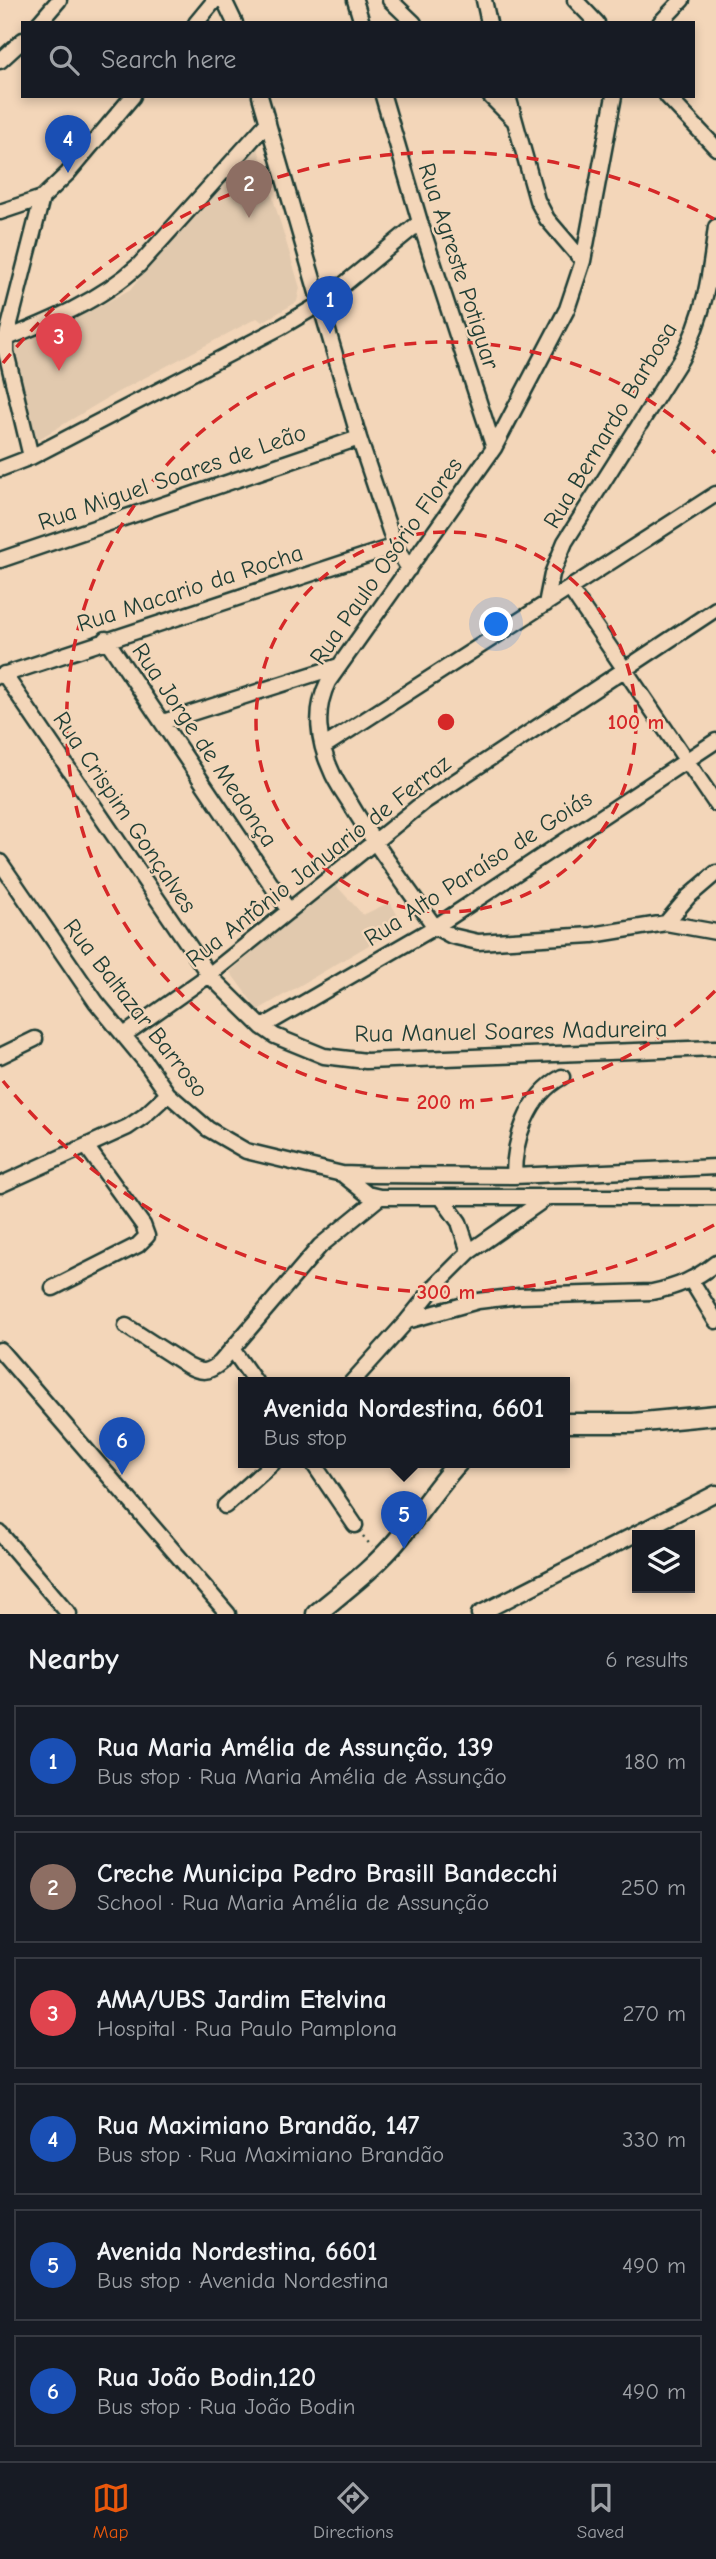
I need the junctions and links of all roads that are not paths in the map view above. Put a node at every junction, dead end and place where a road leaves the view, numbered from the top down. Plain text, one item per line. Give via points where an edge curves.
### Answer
1 (59, 0) edge
2 (215, 0) edge
3 (224, 0) edge
4 (355, 0) edge
5 (390, 0) edge
6 (484, 0) edge
7 (575, 0) edge
8 (682, 0) edge
9 (41, 21) edge
10 (197, 21) edge
11 (234, 21) edge
12 (361, 21) edge
13 (412, 21) edge
14 (489, 21) edge
15 (595, 21) edge
16 (662, 21) edge
17 (21, 42) edge
18 (0, 61) edge
19 (131, 98) edge
20 (261, 98) edge
21 (384, 98) edge
22 (492, 98) edge
23 (508, 98) edge
24 (613, 98) edge
25 (669, 98) edge
26 (514, 120) junction
27 (268, 122) junction
28 (716, 148) edge
29 (42, 198) junction
30 (0, 212) edge
31 (420, 222) junction
32 (716, 227) edge
33 (583, 261) junction
34 (320, 304) junction
35 (3, 340) edge
36 (359, 438) junction
37 (494, 448) junction
38 (30, 457) junction
39 (0, 469) edge
40 (716, 494) edge
41 (395, 546) junction
42 (0, 560) edge
43 (409, 569) junction
44 (570, 589) junction
45 (546, 604) junction
46 (716, 609) edge
47 (106, 639) junction
48 (339, 666) junction
49 (624, 670) junction
50 (2, 675) edge
51 (163, 722) junction
52 (716, 741) edge
53 (323, 747) junction
54 (685, 760) junction
55 (716, 804) edge
56 (374, 841) junction
57 (0, 862) edge
58 (716, 873) edge
59 (289, 911) junction
60 (666, 923) junction
61 (435, 927) junction
62 (716, 932) edge
63 (209, 975) junction
64 (262, 1027) junction
65 (124, 1035) junction
66 (35, 1039) dead end
67 (716, 1048) edge
68 (0, 1056) edge
69 (562, 1077) dead end
70 (168, 1094) junction
71 (86, 1146) junction
72 (716, 1167) edge
73 (342, 1174) junction
74 (514, 1176) junction
75 (0, 1185) edge
76 (380, 1197) junction
77 (441, 1197) junction
78 (716, 1197) edge
79 (546, 1199) junction
80 (469, 1252) junction
81 (716, 1263) edge
82 (691, 1280) junction
83 (53, 1288) dead end
84 (407, 1321) junction
85 (716, 1321) edge
86 (126, 1326) dead end
87 (232, 1349) junction
88 (0, 1350) edge
89 (252, 1377) edge
90 (356, 1377) edge
91 (716, 1415) edge
92 (570, 1423) edge
93 (267, 1468) edge
94 (316, 1468) edge
95 (453, 1468) edge
96 (716, 1493) edge
97 (225, 1506) dead end
98 (355, 1525) road end
99 (0, 1533) edge
100 (69, 1614) edge
101 (228, 1614) edge
102 (316, 1614) edge
103 (479, 1614) edge

1 - 9 street
2 - 10 street
3 - 11 street
4 - 12 street
5 - 13 street
6 - 14 street
7 - 15 street
8 - 16 street
17 - 18 street
19 - 29 street
20 - 27 street
21 - 31 street, Rua Agreste Potiguar
22 - 26 street
23 - 26 street
24 - 33 street, Rua Paulo Osório Flores
25 - 28 street
26 - 33 street via 537,200
27 - 34 street
27 - 35 street via 121,282
29 - 30 street
29 - 35 street
31 - 34 street
31 - 37 street, Rua Agreste Potiguar
32 - 45 street, Rua Bernardo Barbosa via 710,277 695,333 571,531 557,559
33 - 37 street, Rua Paulo Osório Flores via 568,309
34 - 36 street
34 - 38 street
35 - 38 street
36 - 41 street
36 - 42 street, Rua Miguel Soares de Leão
37 - 43 street, Rua Paulo Osório Flores
38 - 39 street
40 - 44 street
41 - 43 street
41 - 47 street, Rua Macario da Rocha
43 - 48 street, Rua Paulo Osório Flores
44 - 45 street
44 - 49 street
45 - 53 street
46 - 49 street, Rua Antônio Januario de Ferraz
47 - 50 street, Rua Macario da Rocha
47 - 51 street, Rua Jorge de Medonça
48 - 51 street
48 - 53 street, Rua Paulo Osório Flores via 318,709
49 - 54 street
49 - 56 street, Rua Antônio Januario de Ferraz via 424,802
50 - 63 street, Rua Crispim Gonçalves
51 - 59 street, Rua Jorge de Medonça
52 - 54 street, Rua Alto Paraíso de Goiás
53 - 56 street, Rua Paulo Osório Flores via 331,771
54 - 55 street
54 - 61 street, Rua Alto Paraíso de Goiás
56 - 59 street, Rua Antônio Januario de Ferraz
56 - 61 street, Rua Paulo Osório Flores
57 - 65 street, Rua Baltazar Barroso via 96,1002
58 - 60 street
59 - 63 street, Rua Antônio Januario de Ferraz
60 - 61 street via 592,936 478,942
60 - 62 street
61 - 64 street, Rua Alto Paraíso de Goiás
63 - 64 street, Rua Manuel Soares Madureira
63 - 65 street, Rua Antônio Januario de Ferraz
64 - 67 street, Rua Manuel Soares Madureira via 324,1056 366,1061
65 - 70 street, Rua Baltazar Barroso
66 - 68 street
69 - 74 street via 541,1094 525,1121 514,1151
70 - 71 street via 128,1127
70 - 73 street, Rua Baltazar Barroso via 208,1129 246,1150
71 - 75 street
71 - 83 street via 144,1225 147,1236 138,1245
72 - 74 street
73 - 74 street
73 - 76 street via 368,1194
76 - 77 street
76 - 87 street via 320,1246
77 - 79 street
77 - 80 street via 459,1222
78 - 79 street
79 - 80 street
80 - 84 street
81 - 82 street
82 - 84 street via 652,1292 478,1301
82 - 85 street
84 - 90 street
86 - 87 street via 198,1371 211,1371
87 - 89 street
88 - 101 street
91 - 92 main road
93 - 97 street
94 - 98 street
95 - 102 main road via 400,1538
96 - 103 street
99 - 100 street

